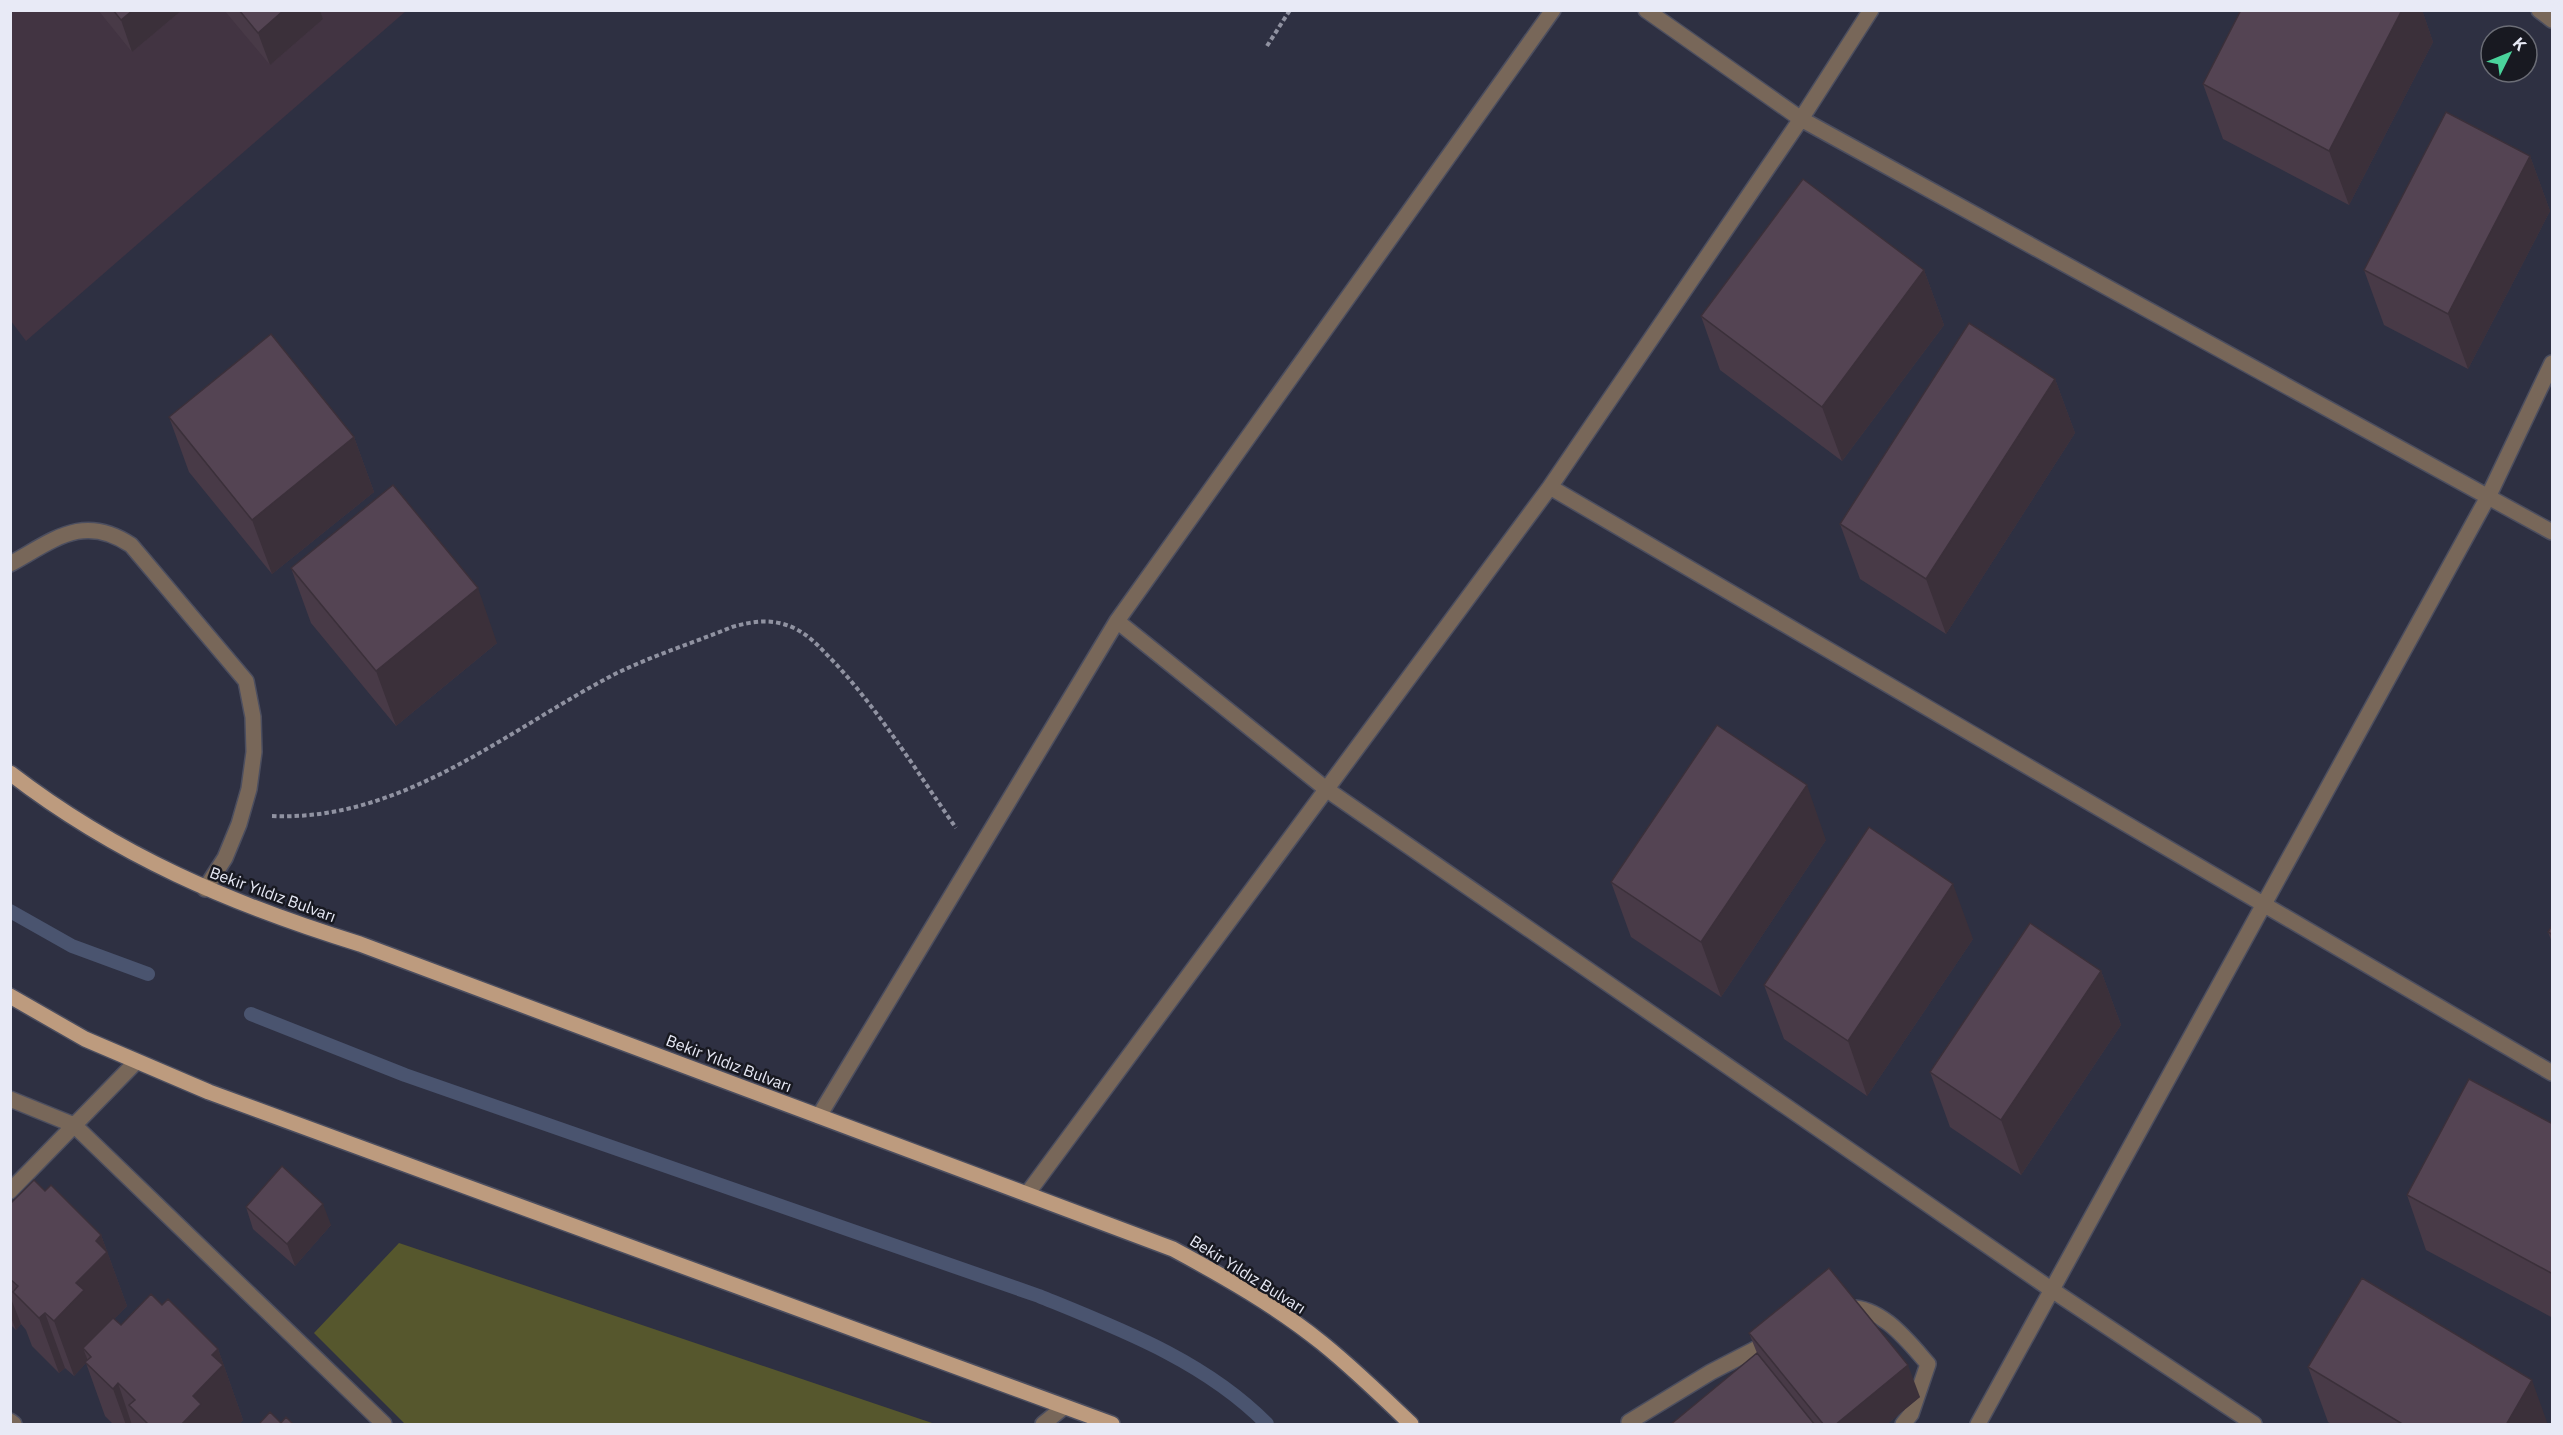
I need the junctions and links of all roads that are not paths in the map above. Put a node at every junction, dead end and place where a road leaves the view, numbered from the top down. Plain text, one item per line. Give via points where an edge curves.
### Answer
1 (1552, 10) edge
2 (1646, 10) edge
3 (1871, 10) edge
4 (2539, 10) edge
5 (2553, 20) edge
6 (1801, 119) junction
7 (2553, 363) edge
8 (1550, 487) junction
9 (2489, 495) junction
10 (2553, 532) edge
11 (10, 564) edge
12 (1117, 621) junction
13 (10, 773) edge
14 (1326, 789) junction
15 (205, 889) junction
16 (2264, 904) junction
17 (10, 996) edge
18 (136, 1062) junction
19 (2553, 1072) edge
20 (10, 1099) edge
21 (819, 1116) junction
22 (74, 1125) junction
23 (10, 1191) edge
24 (1027, 1194) junction
25 (2052, 1290) junction
26 (1831, 1310) edge
27 (1789, 1331) edge
28 (1064, 1407) junction
29 (10, 1421) edge
30 (1629, 1424) edge
31 (14, 1425) edge
32 (384, 1425) edge
33 (1043, 1425) edge
34 (1112, 1425) edge
35 (1411, 1425) edge
36 (1903, 1425) edge
37 (1978, 1425) edge
38 (2254, 1425) edge

1 - 12 street
2 - 6 street
3 - 6 street
4 - 5 street
6 - 8 street
6 - 9 street
7 - 9 street
8 - 14 street
8 - 16 street
9 - 10 street
9 - 16 street
11 - 15 street via 66,533 105,531 131,545 246,681 254,752 249,789 225,858
12 - 14 street
12 - 21 street
13 - 15 main road, Bekir Yıldız Bulvarı via 80,822
14 - 24 street
14 - 25 street
15 - 21 main road, Bekir Yıldız Bulvarı
16 - 19 street
16 - 25 street
17 - 18 main road via 85,1039
18 - 22 street
18 - 28 main road
20 - 22 street
21 - 24 main road, Bekir Yıldız Bulvarı
22 - 23 street
22 - 32 street
24 - 35 main road, Bekir Yıldız Bulvarı via 1173,1249 1224,1276 1321,1342
25 - 37 street
25 - 38 street
26 - 36 street via 1850,1307 1871,1313 1899,1330 1928,1364 1911,1414
27 - 30 street via 1711,1372
28 - 33 street
28 - 34 main road
29 - 31 street

